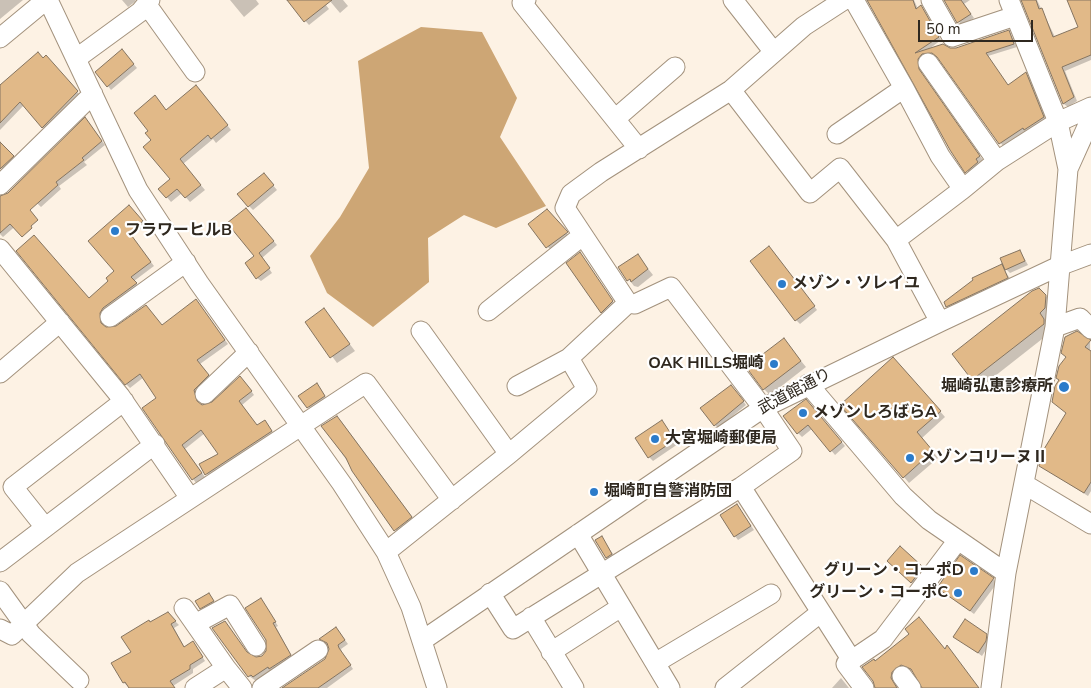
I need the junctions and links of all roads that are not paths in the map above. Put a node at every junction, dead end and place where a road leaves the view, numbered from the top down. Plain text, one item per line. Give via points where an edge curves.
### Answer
1 (47, 0) edge
2 (526, 0) edge
3 (733, 0) edge
4 (844, 0) edge
5 (854, 0) edge
6 (931, 0) edge
7 (148, 2) edge
8 (1012, 8) edge
9 (0, 38) edge
10 (774, 51) junction
11 (77, 58) junction
12 (928, 63) dead end
13 (675, 68) dead end
14 (195, 72) dead end
15 (904, 88) junction
16 (731, 90) junction
17 (93, 94) junction
18 (1091, 106) edge
19 (1091, 118) edge
20 (615, 119) junction
21 (1058, 122) junction
22 (837, 134) dead end
23 (639, 149) junction
24 (997, 162) junction
25 (1068, 169) junction
26 (0, 185) edge
27 (963, 189) junction
28 (582, 236) junction
29 (896, 240) junction
30 (0, 248) edge
31 (1091, 254) edge
32 (186, 262) junction
33 (1058, 266) junction
34 (628, 303) junction
35 (488, 310) dead end
36 (110, 317) dead end
37 (60, 322) junction
38 (940, 322) junction
39 (1055, 327) junction
40 (1091, 329) edge
41 (421, 331) dead end
42 (249, 352) junction
43 (569, 358) junction
44 (0, 373) edge
45 (808, 384) junction
46 (517, 386) dead end
47 (205, 394) dead end
48 (124, 401) junction
49 (763, 408) junction
50 (302, 426) junction
51 (155, 444) junction
52 (509, 454) junction
53 (1024, 484) junction
54 (741, 487) junction
55 (190, 498) junction
56 (452, 500) junction
57 (1091, 524) edge
58 (44, 526) junction
59 (578, 534) junction
60 (958, 540) junction
61 (386, 552) junction
62 (0, 562) edge
63 (600, 573) junction
64 (1006, 573) junction
65 (0, 591) edge
66 (490, 593) junction
67 (771, 594) dead end
68 (621, 607) junction
69 (820, 613) junction
70 (531, 617) junction
71 (24, 623) junction
72 (0, 629) edge
73 (423, 640) junction
74 (256, 646) dead end
75 (318, 650) dead end
76 (551, 652) junction
77 (851, 659) junction
78 (656, 664) junction
79 (226, 668) junction
80 (79, 680) dead end
81 (195, 688) edge
82 (242, 688) edge
83 (262, 688) edge
84 (437, 688) edge
85 (574, 688) edge
86 (670, 688) edge
87 (725, 688) edge
88 (864, 688) edge
89 (991, 688) edge

1 - 9 street
1 - 11 street
2 - 20 street via 522,3
3 - 10 street
4 - 10 street via 804,26
5 - 15 street
6 - 8 street via 952,36
7 - 11 street via 140,12
7 - 14 street
8 - 21 street
10 - 16 street
11 - 17 street
12 - 24 street
13 - 20 street
15 - 22 street
15 - 27 street via 940,156
16 - 23 street
16 - 29 street via 810,193 840,168
17 - 26 street
17 - 32 street via 138,190
18 - 21 street
19 - 25 street
20 - 23 street
21 - 24 street
21 - 25 street
23 - 28 street via 572,194 565,208
24 - 27 street
25 - 33 street
27 - 29 street
28 - 34 street
28 - 35 street
29 - 38 street
30 - 37 street
31 - 33 street, 武道館通り
32 - 36 street
32 - 42 street
33 - 38 street, 武道館通り
33 - 39 street
34 - 43 street
34 - 49 street via 635,304 671,287
37 - 44 street
37 - 48 street
38 - 45 street, 武道館通り
39 - 40 street via 1080,318
39 - 53 street
41 - 52 street
42 - 47 street
42 - 50 street
43 - 46 street
43 - 52 street via 587,389
45 - 49 street, 武道館通り
45 - 60 street via 903,496 928,520
48 - 51 street
48 - 58 street via 13,487
49 - 54 street via 792,451
49 - 59 street, 武道館通り
50 - 55 street
50 - 56 street via 366,383
50 - 61 street
51 - 55 street
51 - 58 street
52 - 56 street
53 - 57 street
53 - 64 street
54 - 63 street
54 - 69 street
55 - 71 street via 77,572
56 - 61 street
58 - 62 street
59 - 63 street
59 - 66 street, 武道館通り
60 - 64 street
60 - 77 street via 884,639
61 - 73 street
63 - 68 street
63 - 70 street
64 - 89 street
65 - 71 street
66 - 70 street via 513,629
66 - 73 street, 武道館通り
67 - 78 street
68 - 76 street
68 - 78 street
69 - 77 street
69 - 87 street
70 - 76 street
71 - 72 street via 12,635
71 - 80 street via 31,634
73 - 84 street
74 - 79 street via 230,604 189,616
75 - 83 street
76 - 85 street
77 - 88 street via 846,664
78 - 86 street
79 - 81 street
79 - 82 street

